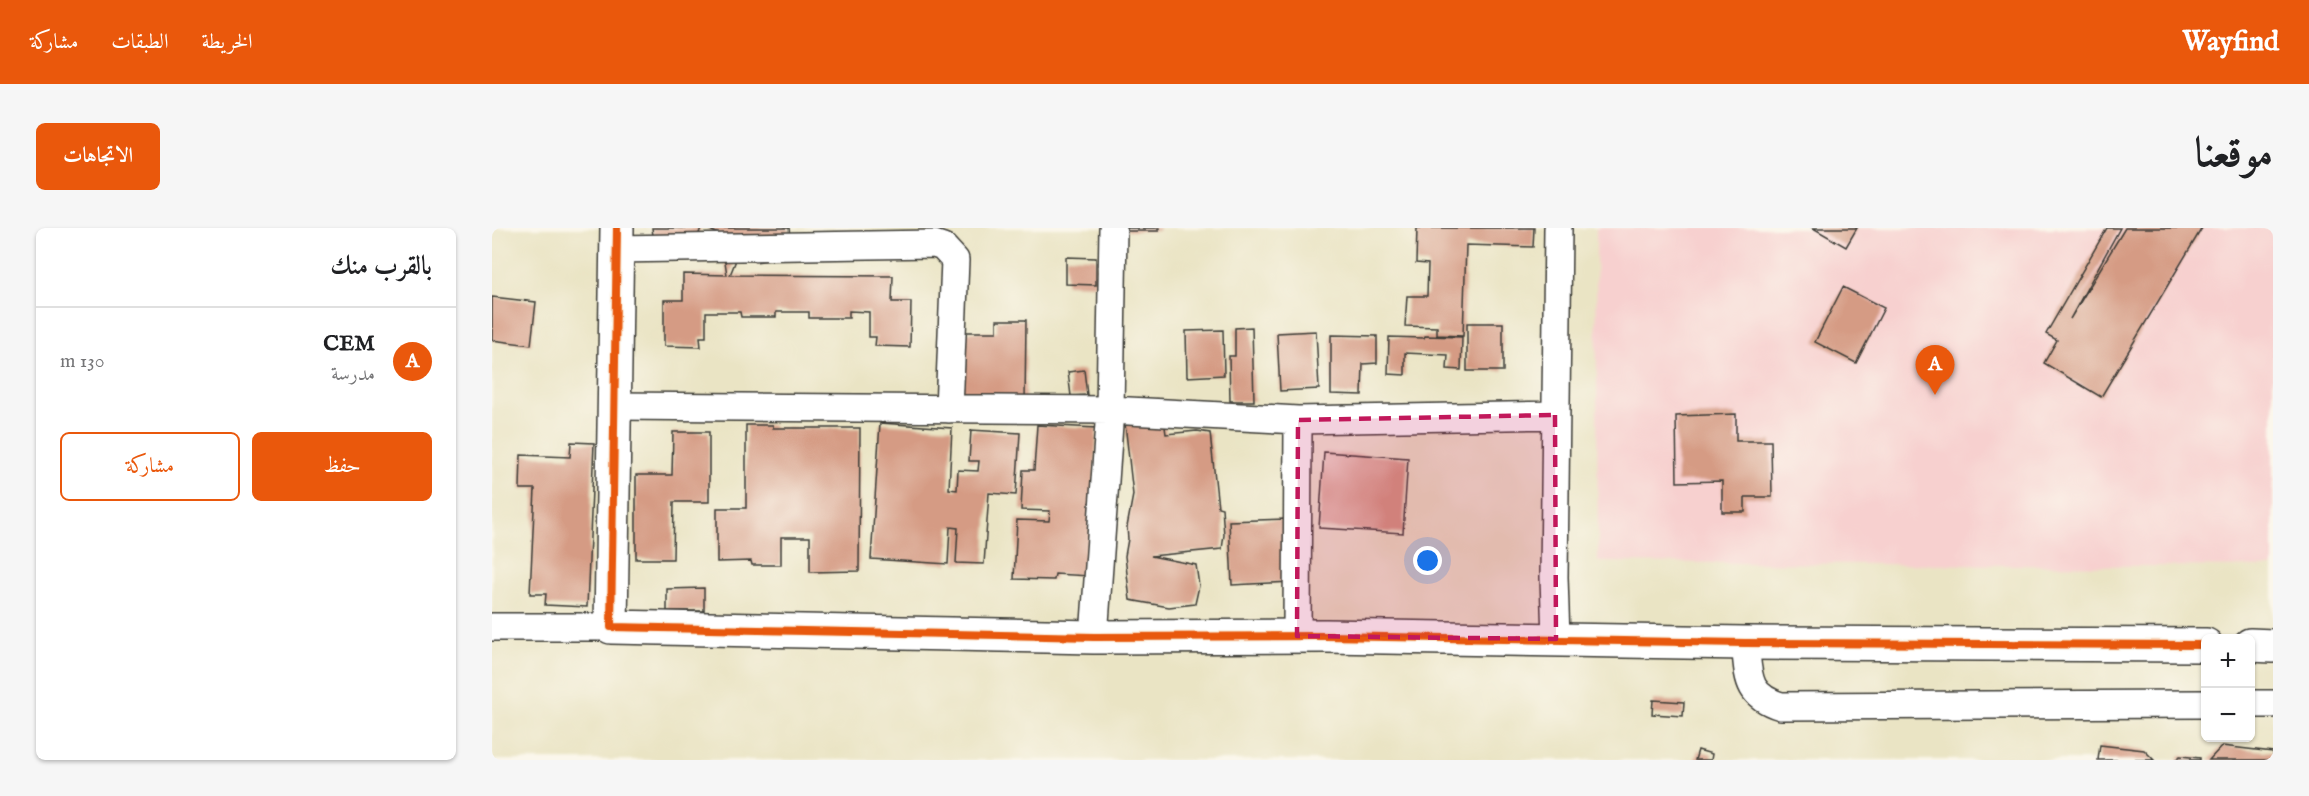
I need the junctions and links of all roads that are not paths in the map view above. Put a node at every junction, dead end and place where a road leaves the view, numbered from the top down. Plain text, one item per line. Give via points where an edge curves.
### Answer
1 (1113, 228) edge
2 (1558, 228) edge
3 (617, 239) edge
4 (614, 406) junction
5 (949, 409) junction
6 (1110, 410) junction
7 (1556, 414) junction
8 (1298, 420) junction
9 (492, 627) edge
10 (611, 627) junction
11 (1297, 636) junction
12 (1094, 637) junction
13 (1556, 639) junction
14 (1745, 643) junction
15 (2201, 645) edge
16 (2255, 645) edge
17 (2273, 646) edge
18 (2201, 704) edge
19 (2255, 704) edge
20 (2273, 704) edge

1 - 6 street
2 - 7 street
3 - 4 street
3 - 5 street via 944,247 955,260
4 - 5 street
4 - 10 street
5 - 6 street
6 - 8 street
6 - 12 street
7 - 8 street
7 - 13 street
8 - 11 street
9 - 10 street
10 - 12 street
11 - 12 street
11 - 13 street
13 - 14 street
14 - 15 street
14 - 18 street via 1749,678 1755,691 1781,706
16 - 17 street
19 - 20 street

